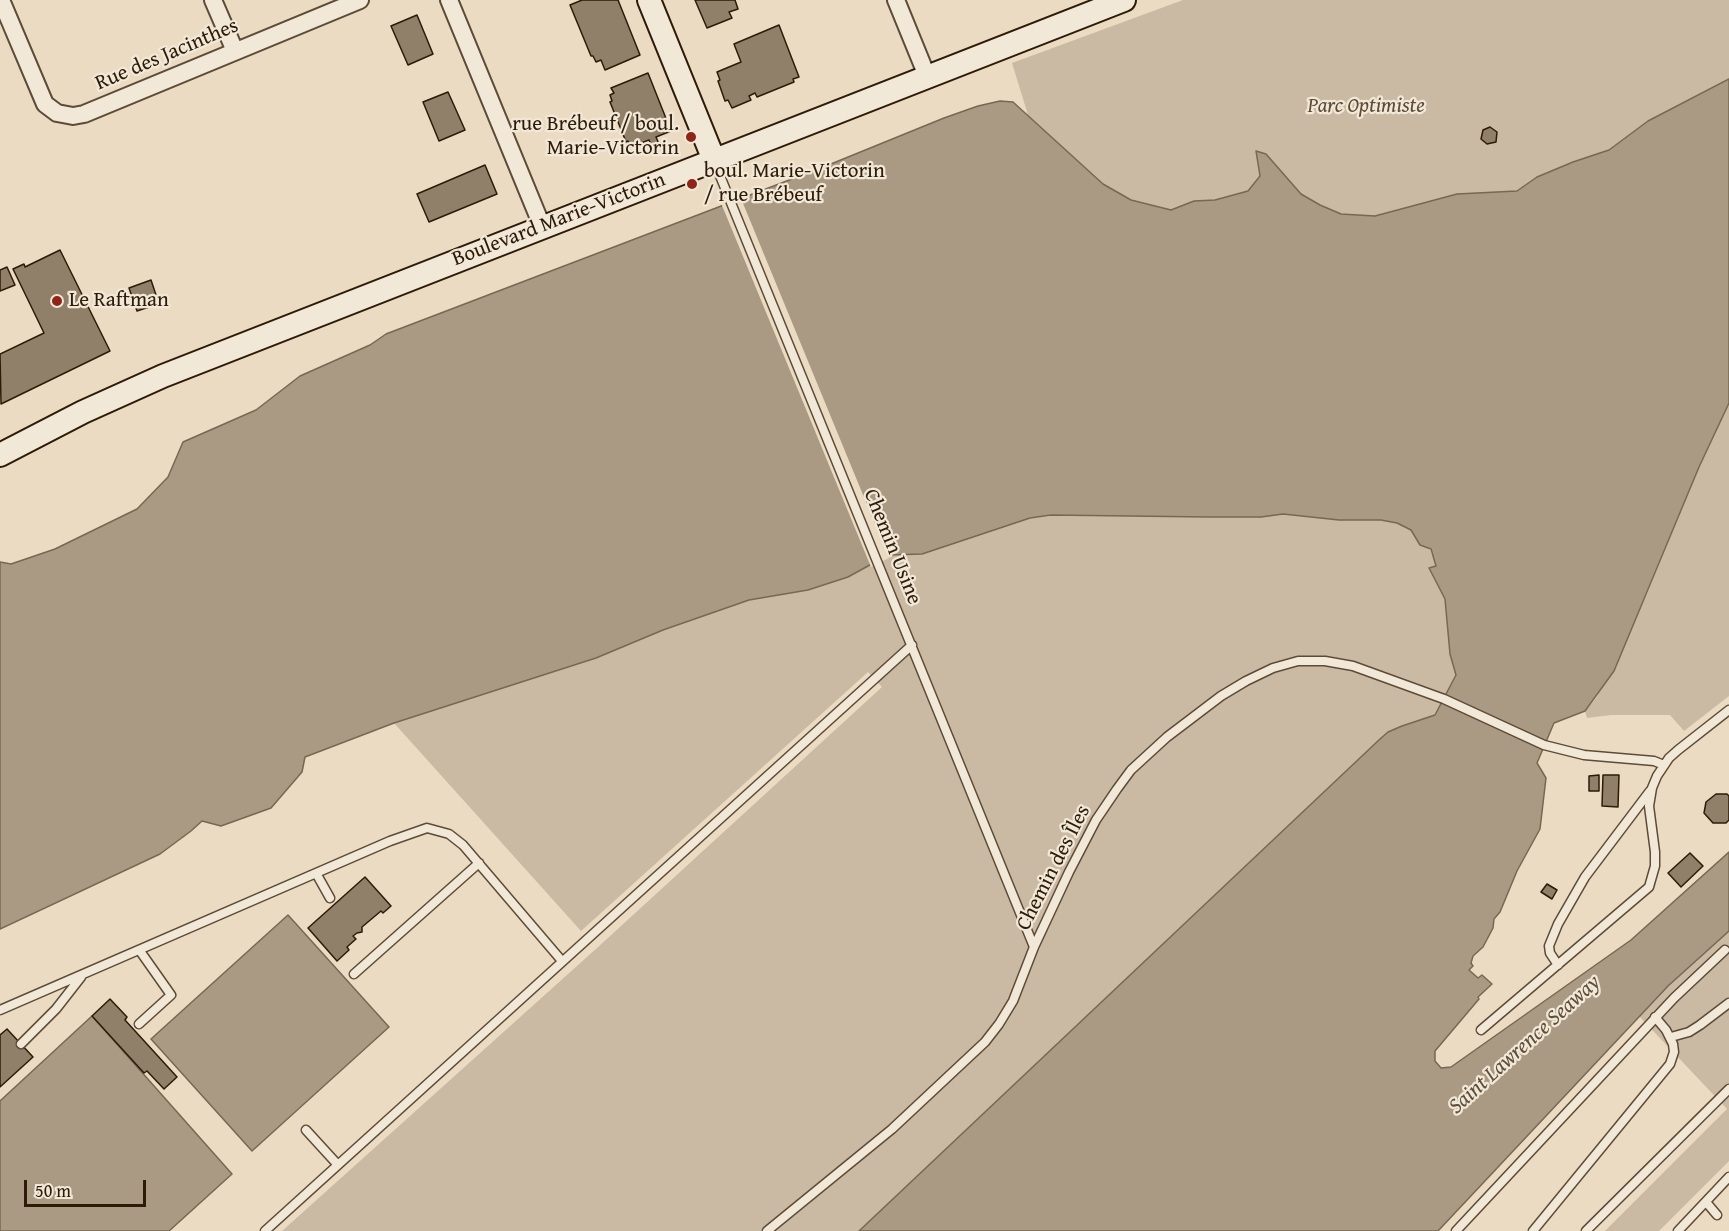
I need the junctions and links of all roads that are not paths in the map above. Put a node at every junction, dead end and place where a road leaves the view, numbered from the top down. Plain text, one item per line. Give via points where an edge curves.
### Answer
1 (1, 0) edge
2 (213, 0) edge
3 (360, 0) edge
4 (449, 0) edge
5 (648, 0) edge
6 (896, 0) edge
7 (1124, 0) edge
8 (235, 51) junction
9 (927, 76) junction
10 (714, 160) junction
11 (542, 226) junction
12 (0, 455) edge
13 (912, 645) junction
14 (1729, 710) edge
15 (1664, 765) junction
16 (1652, 788) junction
17 (479, 863) junction
18 (316, 873) junction
19 (330, 898) dead end
20 (1034, 947) junction
21 (1725, 950) dead end
22 (140, 951) junction
23 (562, 961) junction
24 (1558, 965) junction
25 (354, 974) dead end
26 (82, 976) junction
27 (1729, 1003) edge
28 (0, 1010) edge
29 (1655, 1017) junction
30 (139, 1024) dead end
31 (1481, 1030) dead end
32 (1671, 1037) junction
33 (21, 1044) dead end
34 (1729, 1089) edge
35 (306, 1130) dead end
36 (338, 1165) junction
37 (1729, 1177) edge
38 (1706, 1202) junction
39 (1717, 1215) dead end
40 (265, 1231) edge
41 (767, 1231) edge
42 (1456, 1231) edge
43 (1533, 1231) edge
44 (1586, 1231) edge
45 (1678, 1231) edge

1 - 8 street, Rue des Jacinthes via 41,96 57,113 84,114
2 - 8 street
3 - 8 street, Rue des Jacinthes
4 - 11 street
5 - 10 street
6 - 9 street
7 - 9 street, Boulevard Marie-Victorin
9 - 10 street, Boulevard Marie-Victorin
10 - 11 street, Boulevard Marie-Victorin
10 - 13 lane, Chemin Usine
11 - 12 street, Boulevard Marie-Victorin via 163,376
13 - 20 lane, Chemin Usine
13 - 23 lane
14 - 15 lane
15 - 16 lane
15 - 20 lane, Chemin des Îles via 1584,755 1544,745 1444,699 1353,666 1325,660 1298,661 1273,668 1221,696 1146,755 1096,820
16 - 24 lane via 1585,877 1558,924 1549,946
16 - 24 lane via 1649,806 1655,866 1649,886
17 - 18 lane via 449,834 427,828
17 - 23 lane
17 - 25 lane
18 - 19 lane
18 - 22 lane
20 - 41 lane, Chemin des Îles via 1013,1001 985,1042 892,1129
21 - 29 lane
22 - 26 lane
22 - 30 lane via 171,995
23 - 36 lane
24 - 31 lane
26 - 28 lane
26 - 33 lane via 56,1010
27 - 32 lane via 1689,1032
29 - 32 lane
29 - 42 lane
32 - 43 lane via 1674,1052 1670,1064
34 - 44 lane
35 - 36 lane
36 - 40 lane
37 - 38 lane
38 - 39 lane
38 - 45 lane

